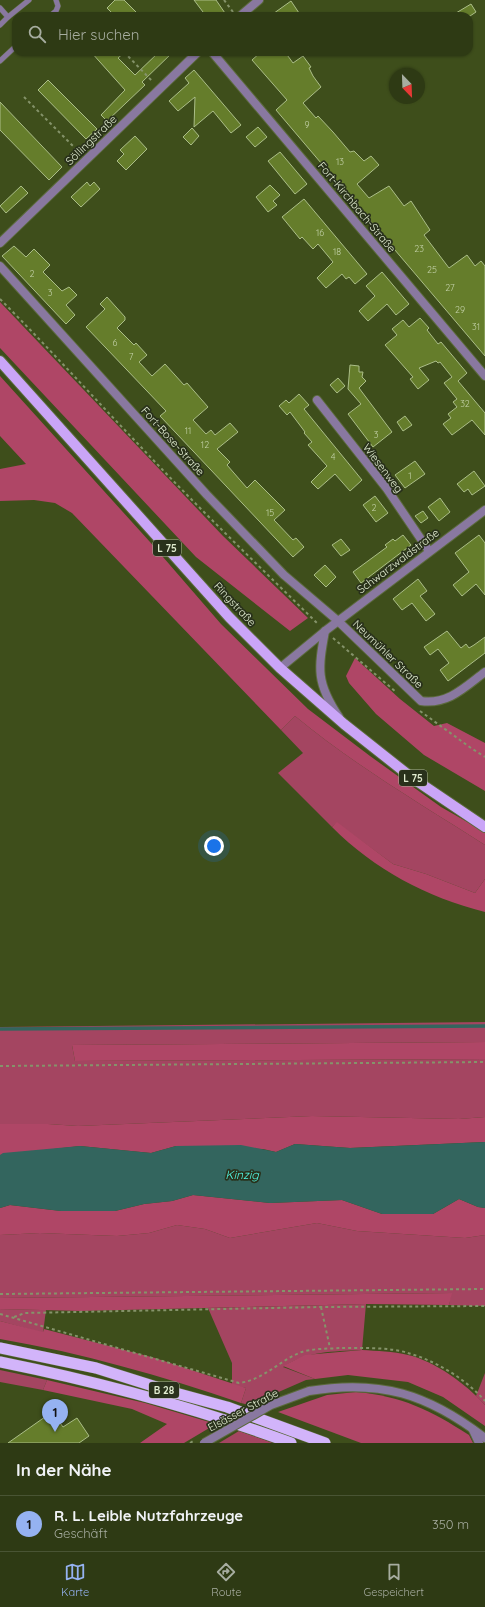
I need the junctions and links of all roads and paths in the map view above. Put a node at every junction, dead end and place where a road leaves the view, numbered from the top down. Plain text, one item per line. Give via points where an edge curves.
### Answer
1 (28, 0) edge
2 (56, 0) edge
3 (224, 0) edge
4 (259, 0) edge
5 (0, 8) edge
6 (14, 12) edge
7 (55, 12) edge
8 (233, 12) edge
9 (245, 12) edge
10 (12, 14) edge
11 (8, 17) junction
12 (0, 25) edge
13 (12, 50) edge
14 (128, 56) edge
15 (194, 56) edge
16 (215, 56) edge
17 (0, 61) edge
18 (159, 89) junction
19 (24, 97) dead end
20 (86, 160) junction
21 (0, 243) edge
22 (0, 266) edge
23 (0, 361) edge
24 (485, 376) edge
25 (317, 400) dead end
26 (485, 510) edge
27 (429, 551) junction
28 (338, 621) junction
29 (325, 631) junction
30 (280, 668) junction
31 (485, 672) edge
32 (344, 724) junction
33 (485, 827) edge
34 (485, 1062) edge
35 (0, 1066) edge
36 (485, 1289) edge
37 (0, 1294) edge
38 (485, 1306) edge
39 (321, 1307) junction
40 (0, 1314) edge
41 (13, 1317) junction
42 (0, 1348) edge
43 (330, 1348) junction
44 (0, 1362) edge
45 (485, 1401) edge
46 (473, 1430) junction
47 (485, 1438) edge
48 (204, 1443) edge
49 (291, 1443) edge
50 (325, 1443) edge
51 (479, 1443) edge

1 - 6 lane
2 - 7 lane via 58,6
3 - 8 path
4 - 9 street
5 - 11 lane
10 - 11 lane
11 - 12 lane
13 - 17 lane
14 - 18 path
15 - 18 street, Söllingstraße
16 - 24 street, Fort-Kirchbach-Straße
18 - 20 street, Söllingstraße
19 - 20 path
20 - 21 street, Söllingstraße
22 - 28 street, Fort-Bose-Straße via 207,495 284,575
23 - 30 main road, Ringstraße / L 75 via 229,617
25 - 27 street, Wiesenweg via 387,489
26 - 27 street, Schwarzwaldstraße
27 - 28 street, Schwarzwaldstraße
28 - 29 street, Schwarzwaldstraße
28 - 31 street, Neumühler Straße via 421,701 433,703 445,700
29 - 30 street, Schwarzwaldstraße
29 - 32 street via 319,673 326,698
30 - 32 main road, Ringstraße / L 75
32 - 33 main road, Ringstraße / L 75 via 411,777
34 - 35 path
36 - 37 path
38 - 39 path
39 - 41 path via 25,1313
39 - 43 path
40 - 41 path
41 - 43 path via 239,1383 265,1374 299,1353
42 - 50 highway, B 28 via 96,1368 228,1407
43 - 45 path via 407,1352 440,1366
44 - 49 highway, B 28 via 100,1383 242,1425
46 - 47 street, Elsässer Straße
46 - 48 street, Elsässer Straße, bridge via 432,1404 396,1391 354,1386 309,1391 271,1406
46 - 51 street

